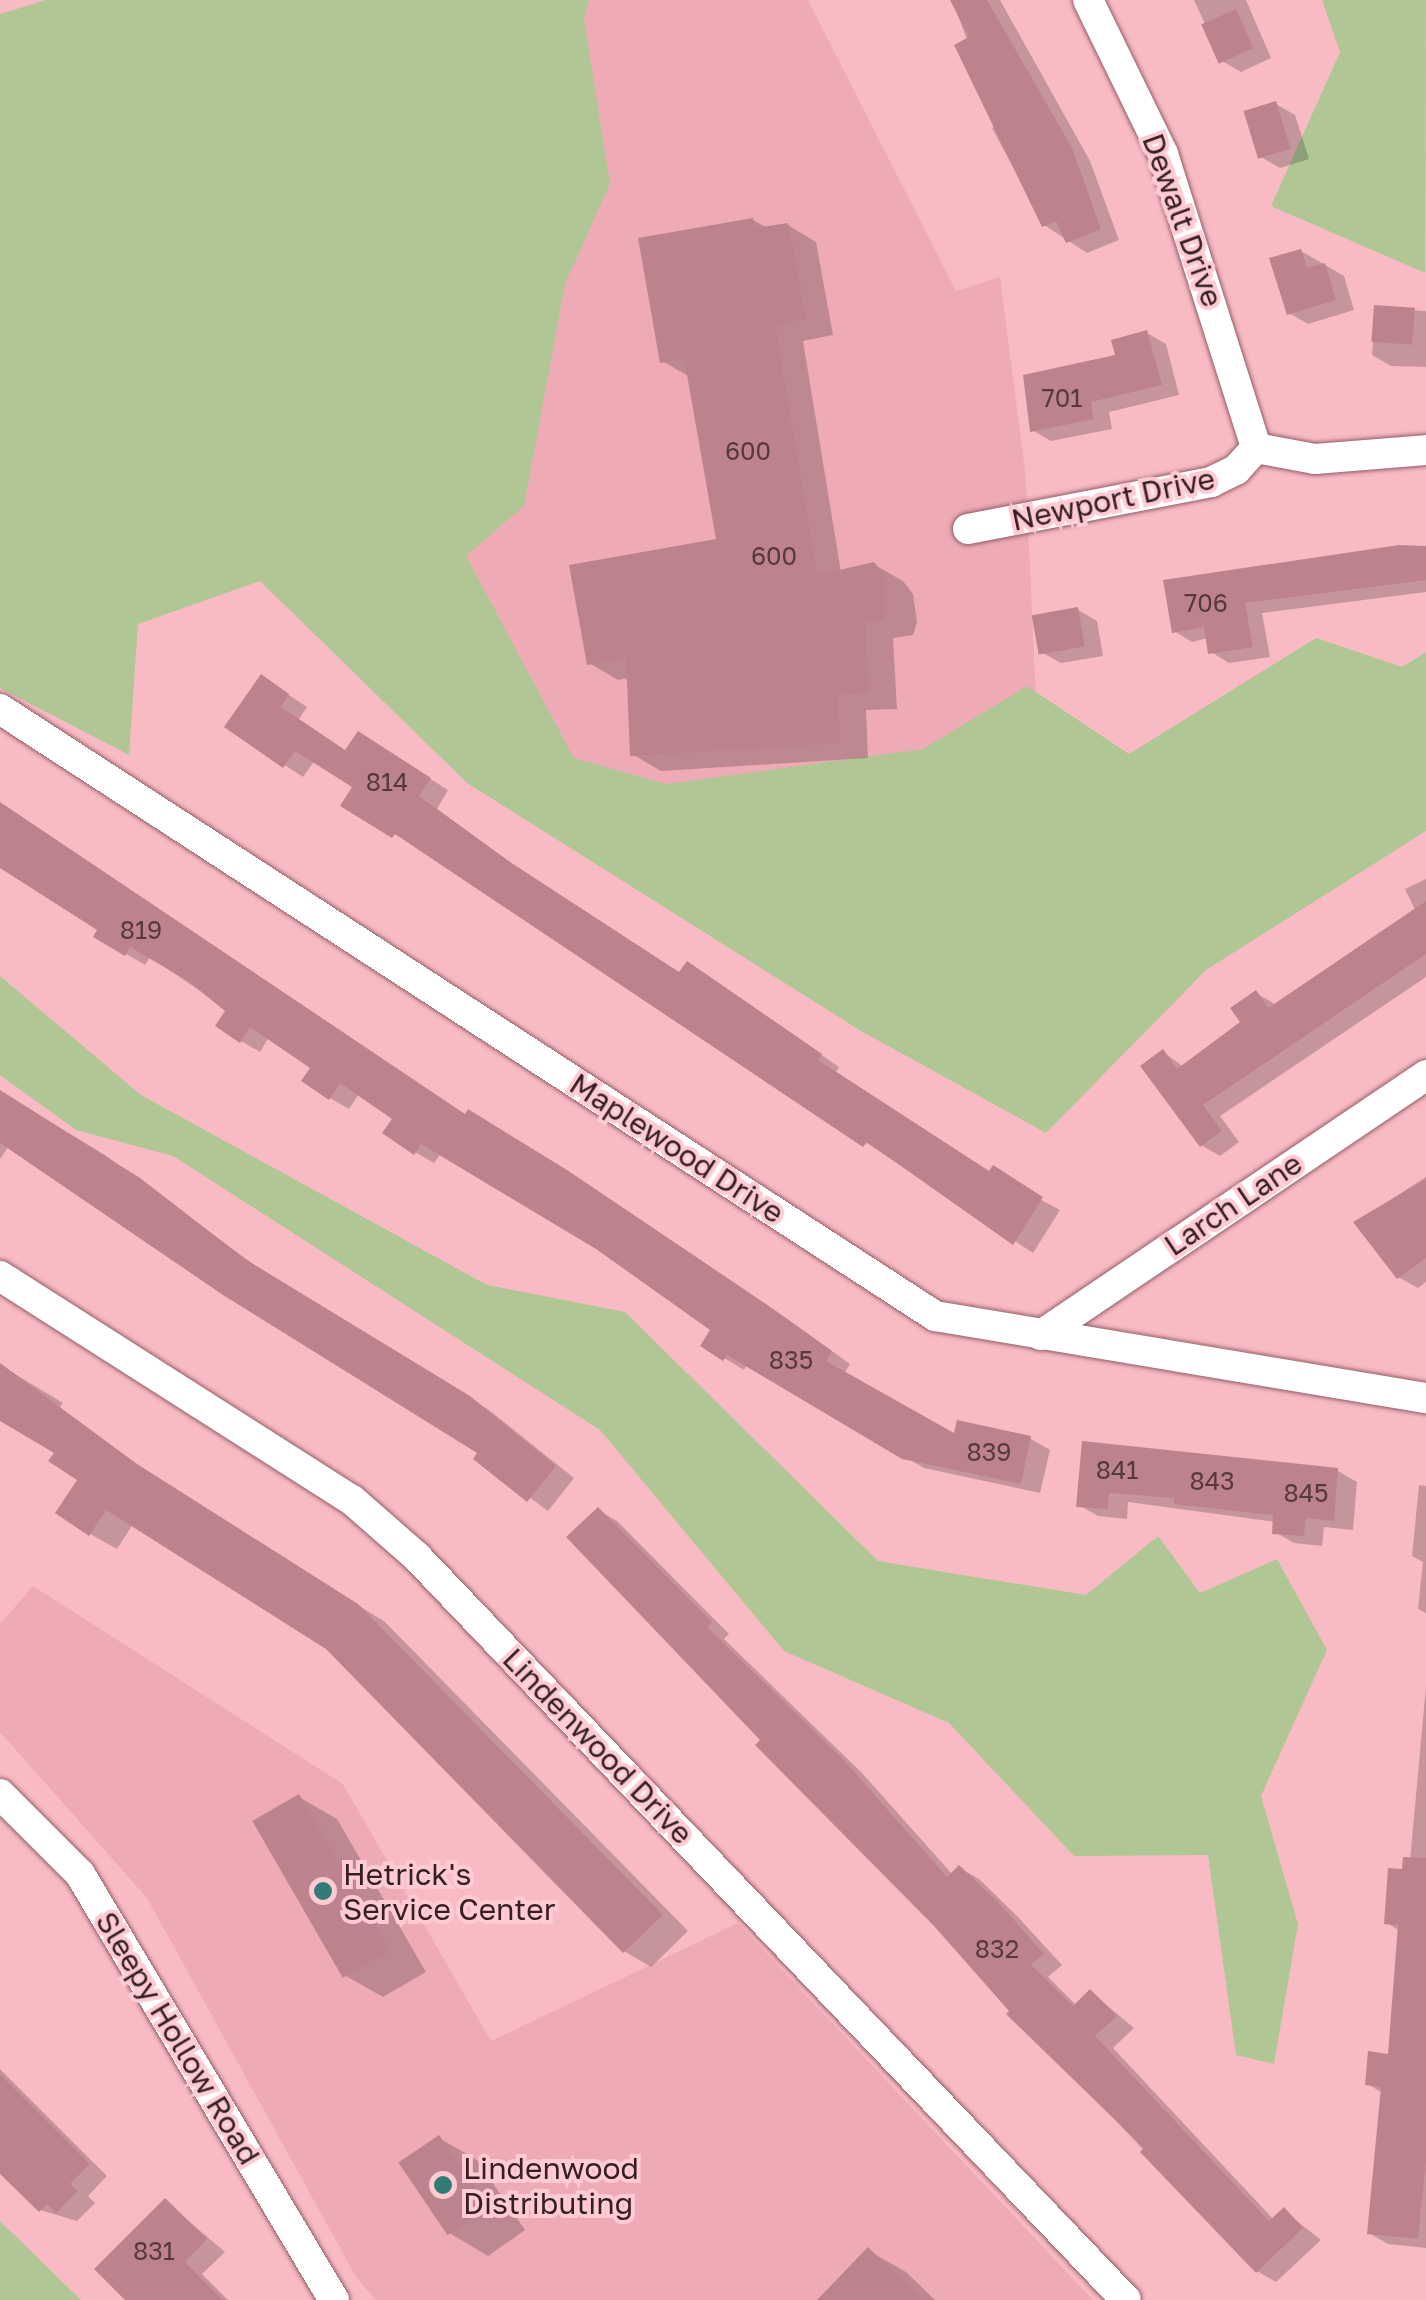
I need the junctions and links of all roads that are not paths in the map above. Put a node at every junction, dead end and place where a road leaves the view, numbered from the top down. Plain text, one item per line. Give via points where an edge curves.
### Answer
1 (1088, 0) edge
2 (1256, 448) junction
3 (1426, 450) edge
4 (968, 530) dead end
5 (0, 710) edge
6 (1426, 1074) edge
7 (0, 1276) edge
8 (1041, 1335) junction
9 (1426, 1398) edge
10 (0, 1794) edge
11 (334, 2300) edge
12 (1126, 2300) edge

1 - 2 street, Dewalt Drive via 1169,170
2 - 3 street via 1314,459
2 - 4 street, Newport Drive via 1236,470 1210,482
5 - 8 street, Maplewood Drive via 935,1316
6 - 8 street, Larch Lane
7 - 12 street, Lindenwood Drive via 352,1500 416,1556
8 - 9 street, Maplewood Drive
10 - 11 street, Sleepy Hollow Road via 80,1874

